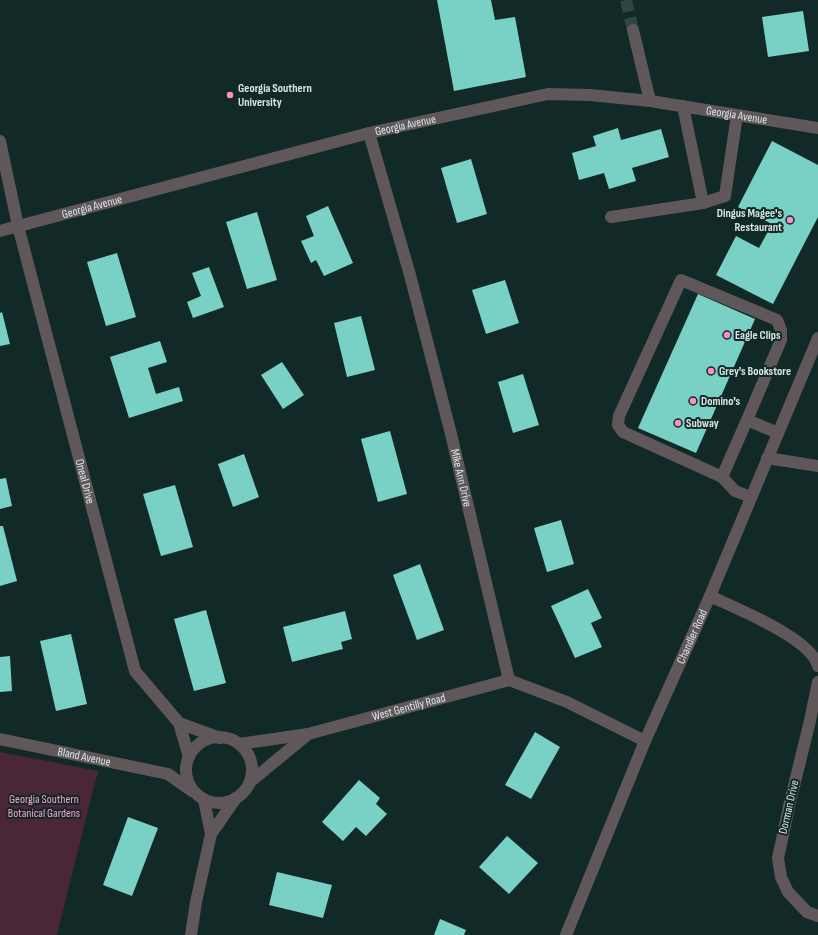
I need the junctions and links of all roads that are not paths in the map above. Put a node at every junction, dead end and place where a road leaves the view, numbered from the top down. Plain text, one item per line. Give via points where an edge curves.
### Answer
1 (633, 30) tunnel mouth
2 (650, 101) junction
3 (683, 106) junction
4 (737, 115) junction
5 (818, 128) edge
6 (369, 133) junction
7 (0, 141) edge
8 (5, 187) edge
9 (703, 203) junction
10 (611, 217) dead end
11 (18, 226) junction
12 (0, 231) edge
13 (818, 338) edge
14 (747, 420) junction
15 (778, 433) junction
16 (767, 458) junction
17 (818, 466) edge
18 (722, 477) junction
19 (751, 497) junction
20 (710, 596) junction
21 (818, 666) edge
22 (509, 680) junction
23 (818, 682) edge
24 (179, 723) junction
25 (308, 734) junction
26 (220, 738) junction
27 (0, 740) edge
28 (645, 740) junction
29 (239, 744) junction
30 (188, 759) junction
31 (168, 774) junction
32 (250, 782) junction
33 (200, 797) junction
34 (237, 798) junction
35 (211, 834) junction
36 (818, 916) edge
37 (191, 935) edge
38 (566, 935) edge

1 - 2 street
2 - 3 street, Georgia Avenue
2 - 6 street, Georgia Avenue via 548,94
3 - 4 street, Georgia Avenue
3 - 9 street
4 - 5 street, Georgia Avenue
4 - 9 street via 725,196
6 - 11 street, Georgia Avenue
6 - 22 street, Mike Ann Drive via 410,275 451,434
7 - 8 street, Oneal Drive
8 - 11 street, Oneal Drive
9 - 10 street
11 - 12 street, Georgia Avenue
11 - 24 street, Oneal Drive via 134,671
13 - 15 street, Chandler Road
14 - 15 street
14 - 18 street
14 - 18 street via 781,340 777,320 681,280 618,416 618,425 623,432
15 - 16 street, Chandler Road
16 - 17 street
16 - 19 street, Chandler Road
18 - 19 street via 735,491
19 - 20 street, Chandler Road
20 - 21 street via 787,633 806,648
20 - 28 street, Chandler Road
22 - 25 street, West Gentilly Road
22 - 28 street via 567,702
23 - 36 street, Dorman Drive via 778,858 781,877 788,892 806,912
24 - 26 street, Oneal Drive
24 - 30 street, Oneal Drive
25 - 29 street, West Gentilly Road
25 - 32 street, West Gentilly Road
26 - 29 street, West Gentilly Road
26 - 30 street via 200,743
27 - 31 street, Bland Avenue
28 - 38 street, Chandler Road
29 - 32 street via 250,761
30 - 31 street
30 - 33 street, West Gentilly Road via 188,784
31 - 33 street, Bland Avenue
32 - 34 street, West Gentilly Road
33 - 34 street via 215,803
33 - 35 street, West Gentilly Road
34 - 35 street, West Gentilly Road
35 - 37 street, West Gentilly Road

